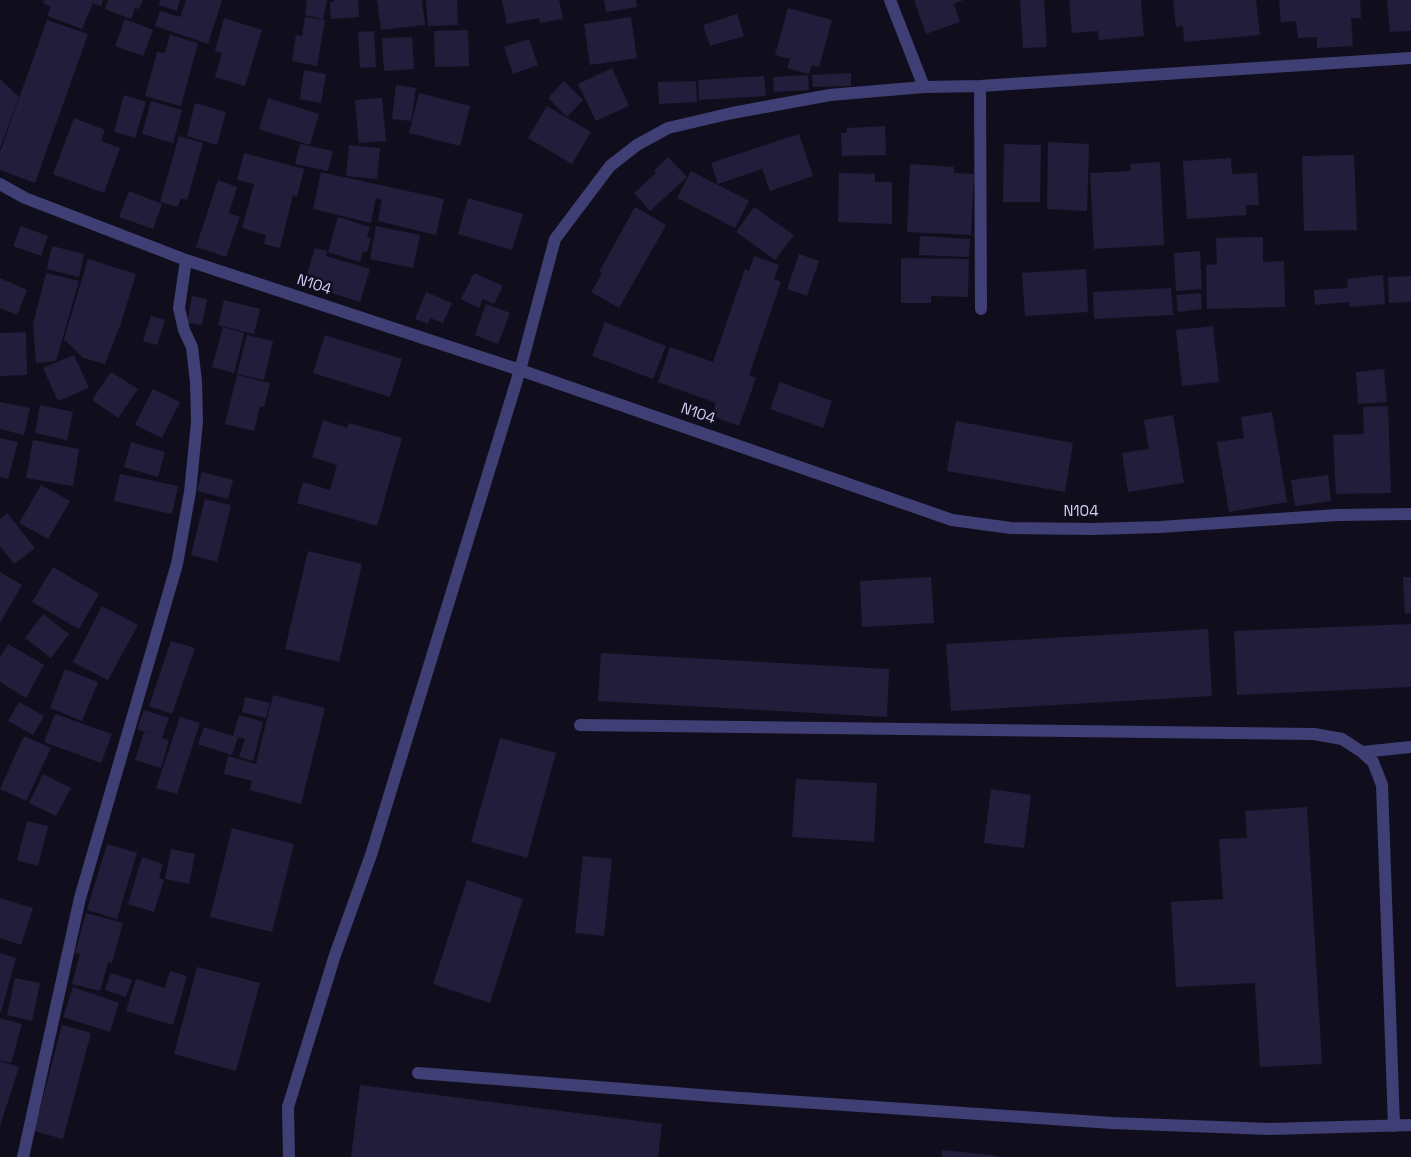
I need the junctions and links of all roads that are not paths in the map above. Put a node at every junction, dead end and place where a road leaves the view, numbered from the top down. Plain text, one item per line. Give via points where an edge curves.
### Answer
1 (890, 0) edge
2 (1411, 58) edge
3 (980, 86) junction
4 (924, 87) junction
5 (0, 184) edge
6 (186, 260) junction
7 (980, 309) dead end
8 (520, 370) junction
9 (1411, 514) edge
10 (580, 725) dead end
11 (1411, 747) edge
12 (1362, 752) junction
13 (418, 1073) dead end
14 (1411, 1125) edge
15 (1394, 1126) junction
16 (23, 1157) edge
17 (289, 1157) edge

1 - 4 street
2 - 3 street
3 - 4 street
3 - 7 street
4 - 8 street via 830,95 732,113 668,128 637,145 610,166 555,238
5 - 6 street, N104 / N104 via 25,198
6 - 8 street, N104 / N104
6 - 16 street via 179,308 192,347 197,422 190,492 177,564 80,898
8 - 9 street, N104 / N104 via 952,520 1011,528 1092,529
8 - 17 street via 371,855 335,955 288,1107
10 - 12 street via 1314,734 1342,739
11 - 12 street
12 - 15 street via 1373,762 1382,785
13 - 15 street via 1112,1123 1270,1129
14 - 15 street

